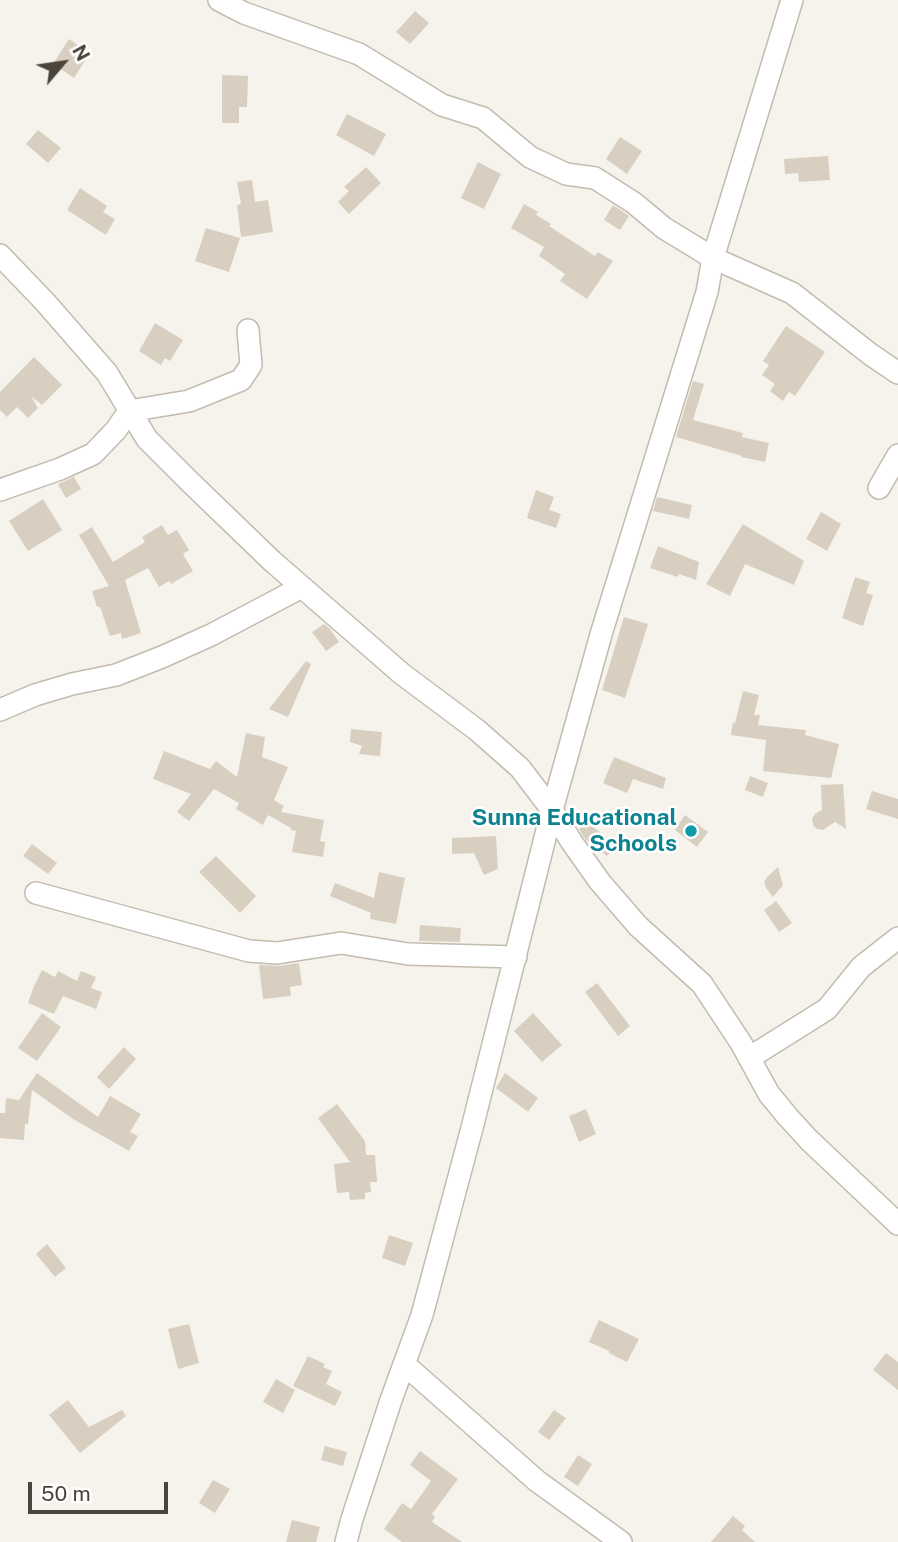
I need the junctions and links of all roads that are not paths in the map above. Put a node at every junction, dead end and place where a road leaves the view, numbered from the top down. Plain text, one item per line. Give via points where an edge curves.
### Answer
1 (219, 0) edge
2 (792, 0) edge
3 (0, 255) edge
4 (713, 258) junction
5 (248, 330) dead end
6 (898, 373) edge
7 (129, 411) junction
8 (898, 455) edge
9 (879, 488) dead end
10 (0, 490) edge
11 (302, 587) junction
12 (0, 710) edge
13 (552, 810) junction
14 (36, 893) dead end
15 (898, 938) edge
16 (516, 957) junction
17 (749, 1058) junction
18 (898, 1224) edge
19 (404, 1364) junction
20 (346, 1542) edge
21 (621, 1542) edge

1 - 4 street via 359,54 442,106 483,118 530,158 566,174 595,178
2 - 4 street
3 - 7 street via 107,373
4 - 6 street via 792,293
4 - 13 street via 707,292
5 - 7 street via 251,365 241,380 189,401
7 - 10 street via 93,454
7 - 11 street via 147,439
8 - 9 street
11 - 12 street via 162,657
11 - 13 street via 402,674 512,760
13 - 16 street
13 - 17 street via 600,882 638,926 702,984
14 - 16 street via 249,951 277,953 341,943 408,954
15 - 17 street via 861,967 827,1009
16 - 19 street via 429,1290
17 - 18 street via 788,1117
19 - 20 street
19 - 21 street via 537,1481

